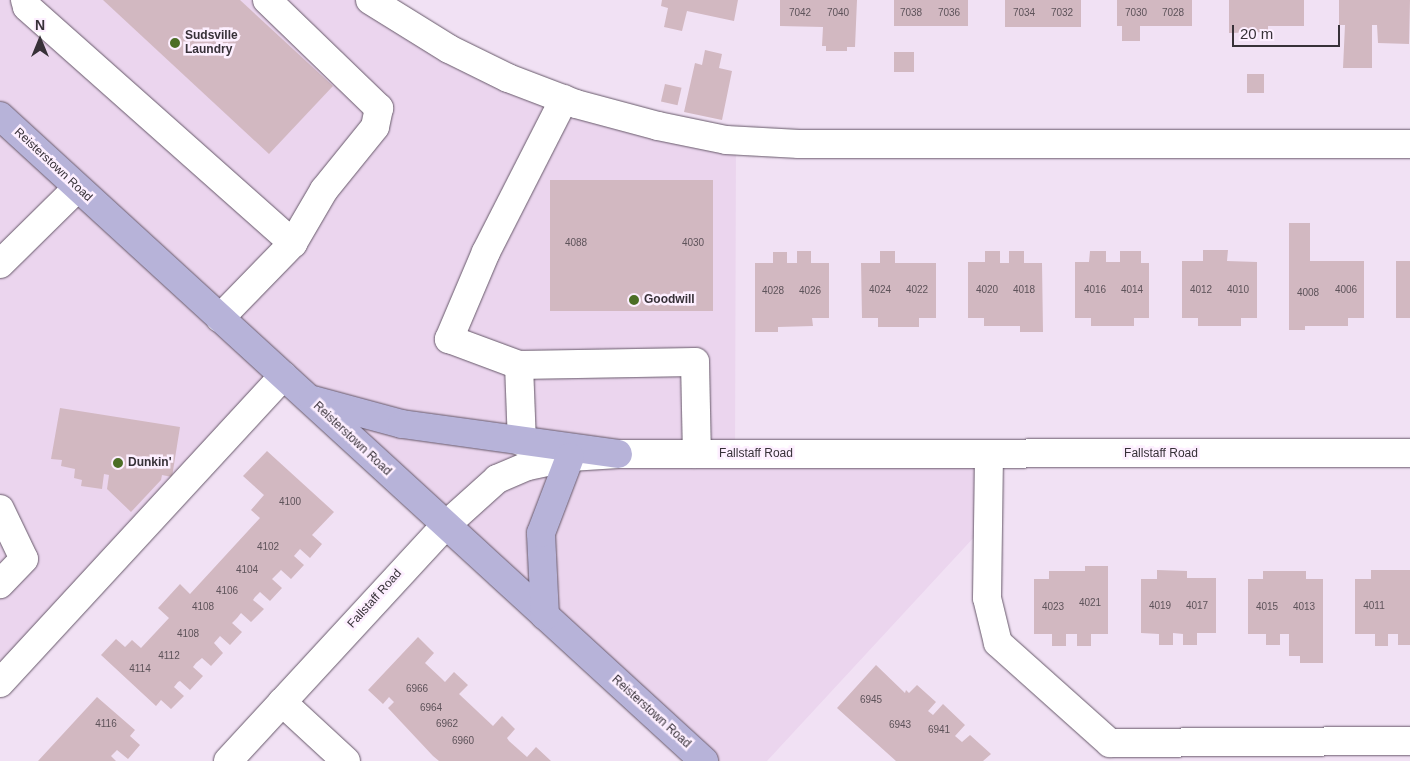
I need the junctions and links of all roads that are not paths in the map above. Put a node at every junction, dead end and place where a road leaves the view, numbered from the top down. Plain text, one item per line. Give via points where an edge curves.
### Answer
1 (267, 0) edge
2 (370, 0) edge
3 (26, 4) edge
4 (564, 99) junction
5 (0, 116) edge
6 (1410, 144) edge
7 (77, 188) junction
8 (293, 243) junction
9 (0, 264) edge
10 (220, 318) junction
11 (519, 364) junction
12 (283, 376) junction
13 (308, 399) junction
14 (522, 442) junction
15 (1410, 453) edge
16 (618, 454) junction
17 (697, 454) junction
18 (989, 455) junction
19 (570, 457) junction
20 (0, 509) edge
21 (446, 525) junction
22 (0, 584) edge
23 (545, 616) junction
24 (0, 683) edge
25 (282, 702) junction
26 (1410, 741) edge
27 (1110, 743) junction
28 (228, 761) edge
29 (346, 761) edge
30 (704, 761) edge
31 (1130, 761) edge

1 - 8 street via 379,108 375,127 324,190
2 - 4 street via 449,49 508,78
3 - 8 street
4 - 6 street via 658,126 726,140 799,144
4 - 11 street via 486,252 449,339
5 - 7 main road, Reisterstown Road
7 - 9 street
7 - 10 main road, Reisterstown Road
8 - 10 street
10 - 12 main road, Reisterstown Road
11 - 14 street
11 - 17 street via 695,362
12 - 13 main road, Reisterstown Road
12 - 24 street
13 - 14 main road via 402,424
13 - 21 main road, Reisterstown Road
14 - 16 main road
15 - 18 street, Fallstaff Road
16 - 17 street, Fallstaff Road
16 - 19 street, Fallstaff Road
17 - 18 street, Fallstaff Road
18 - 27 street via 986,598 998,643
19 - 21 street, Fallstaff Road via 512,471 488,486
19 - 23 main road via 541,533
20 - 22 street via 24,559
21 - 23 main road, Reisterstown Road
21 - 25 street, Fallstaff Road
23 - 30 main road, Reisterstown Road
25 - 28 street, Fallstaff Road
25 - 29 street
26 - 27 street
27 - 31 street

